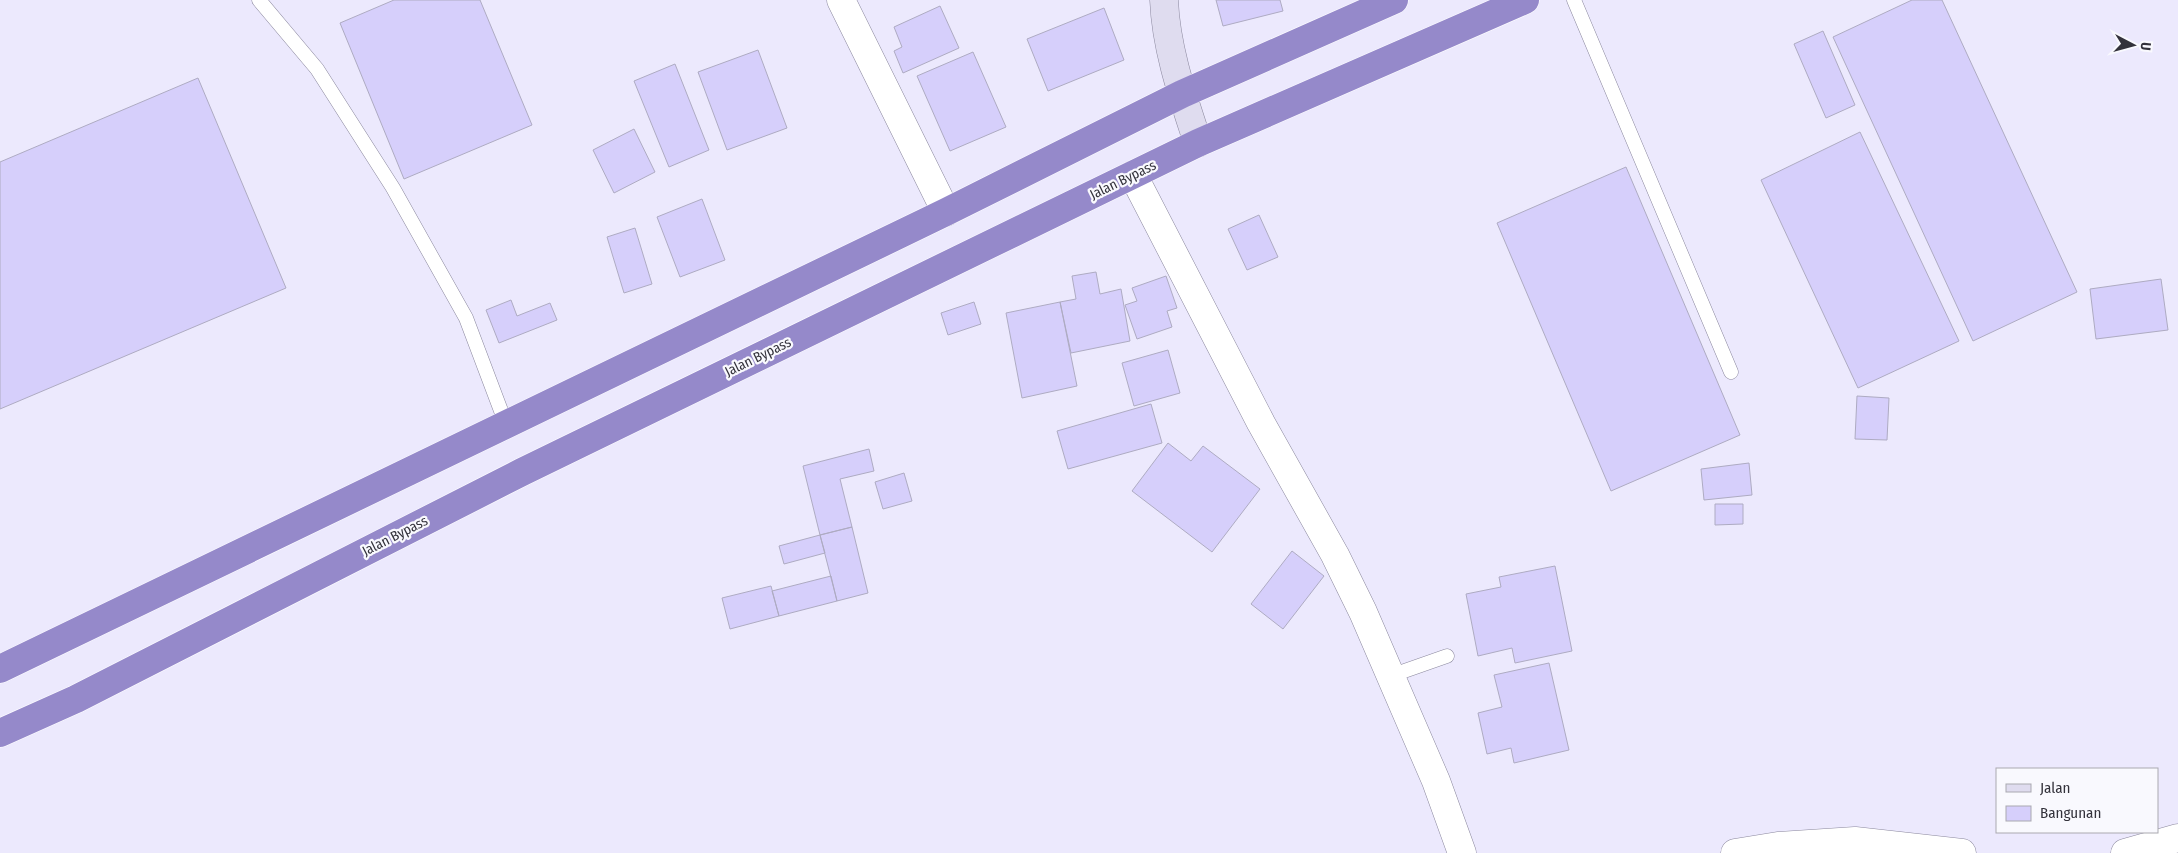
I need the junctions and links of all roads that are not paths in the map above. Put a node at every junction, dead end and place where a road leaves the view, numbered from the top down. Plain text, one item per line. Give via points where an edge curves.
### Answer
1 (259, 0) edge
2 (841, 0) edge
3 (1164, 0) edge
4 (1394, 0) edge
5 (1525, 0) edge
6 (1574, 0) edge
7 (1182, 94) junction
8 (1198, 143) junction
9 (1133, 176) junction
10 (946, 212) junction
11 (1731, 372) dead end
12 (506, 424) junction
13 (1447, 656) dead end
14 (0, 669) edge
15 (1390, 676) junction
16 (0, 733) edge
17 (2178, 838) edge
18 (1462, 853) edge
19 (1735, 853) edge
20 (1962, 853) edge
21 (2125, 853) edge

1 - 12 lane via 317,69 393,188 466,318
2 - 10 street
3 - 7 street via 1167,32
4 - 7 highway
5 - 8 highway, Jalan Bypass
6 - 11 lane
7 - 8 street
7 - 10 highway
8 - 9 highway, Jalan Bypass
9 - 15 street via 1261,423 1339,563
9 - 16 highway, Jalan Bypass via 522,472 76,699
10 - 12 highway
12 - 14 highway
13 - 15 lane
15 - 18 street via 1436,781
17 - 21 street
19 - 20 street via 1778,846 1854,841

